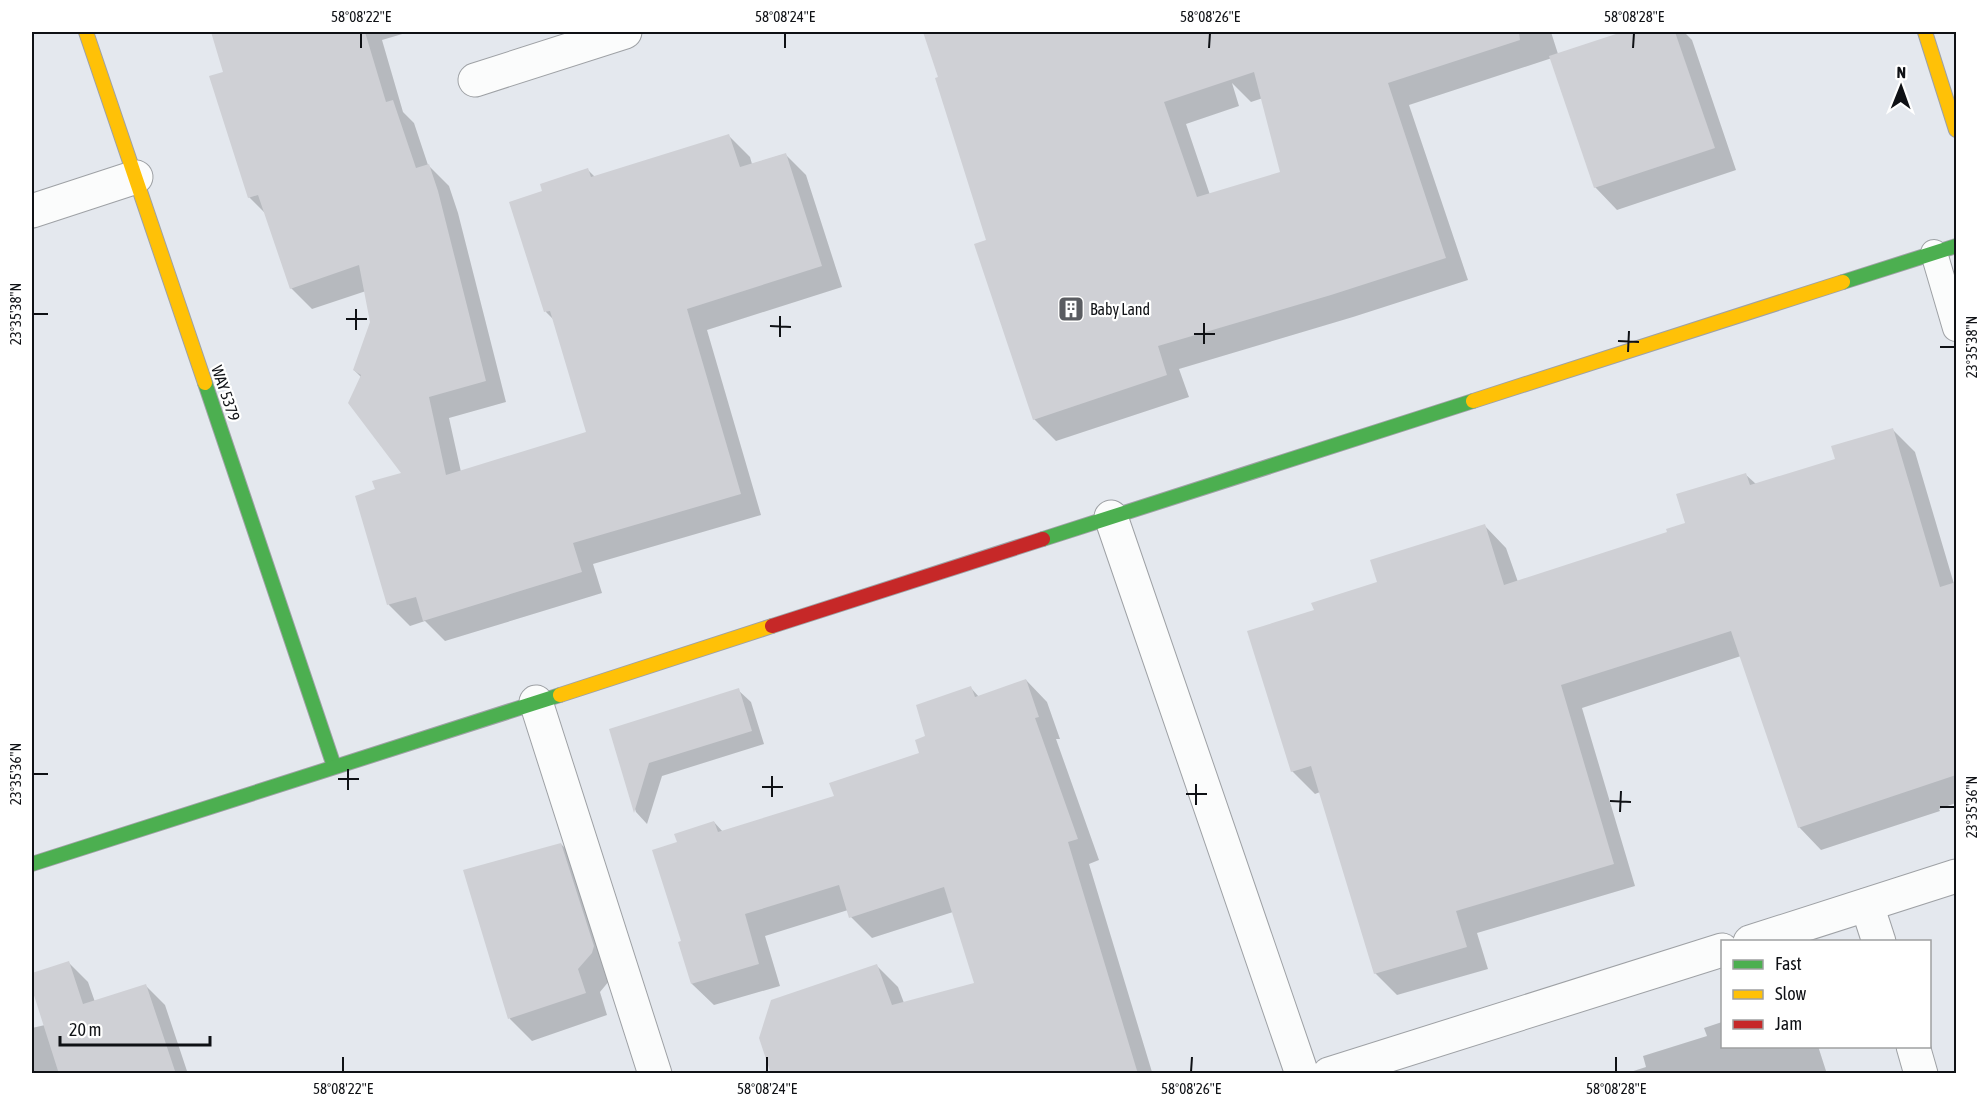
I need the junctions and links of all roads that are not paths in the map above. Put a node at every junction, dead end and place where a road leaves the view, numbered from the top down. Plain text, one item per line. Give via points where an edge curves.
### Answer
1 (86, 32) edge
2 (625, 32) edge
3 (1925, 32) edge
4 (475, 80) dead end
5 (1956, 130) edge
6 (136, 177) junction
7 (32, 211) edge
8 (1946, 249) edge
9 (1956, 328) edge
10 (1111, 517) junction
11 (536, 702) junction
12 (334, 766) junction
13 (32, 864) edge
14 (1956, 876) edge
15 (1867, 905) junction
16 (1756, 940) edge
17 (1878, 940) edge
18 (1721, 950) edge
19 (1913, 1048) edge
20 (655, 1074) edge
21 (1302, 1074) edge
22 (1329, 1074) edge
23 (1921, 1074) edge

1 - 6 street, WAY 5379
2 - 4 street
3 - 5 street
6 - 7 street
6 - 12 street, WAY 5379
8 - 9 lane
8 - 10 street
10 - 11 street
10 - 21 street
11 - 12 street
11 - 20 street
12 - 13 street
14 - 15 street
15 - 16 street
15 - 17 street
18 - 22 street
19 - 23 street

